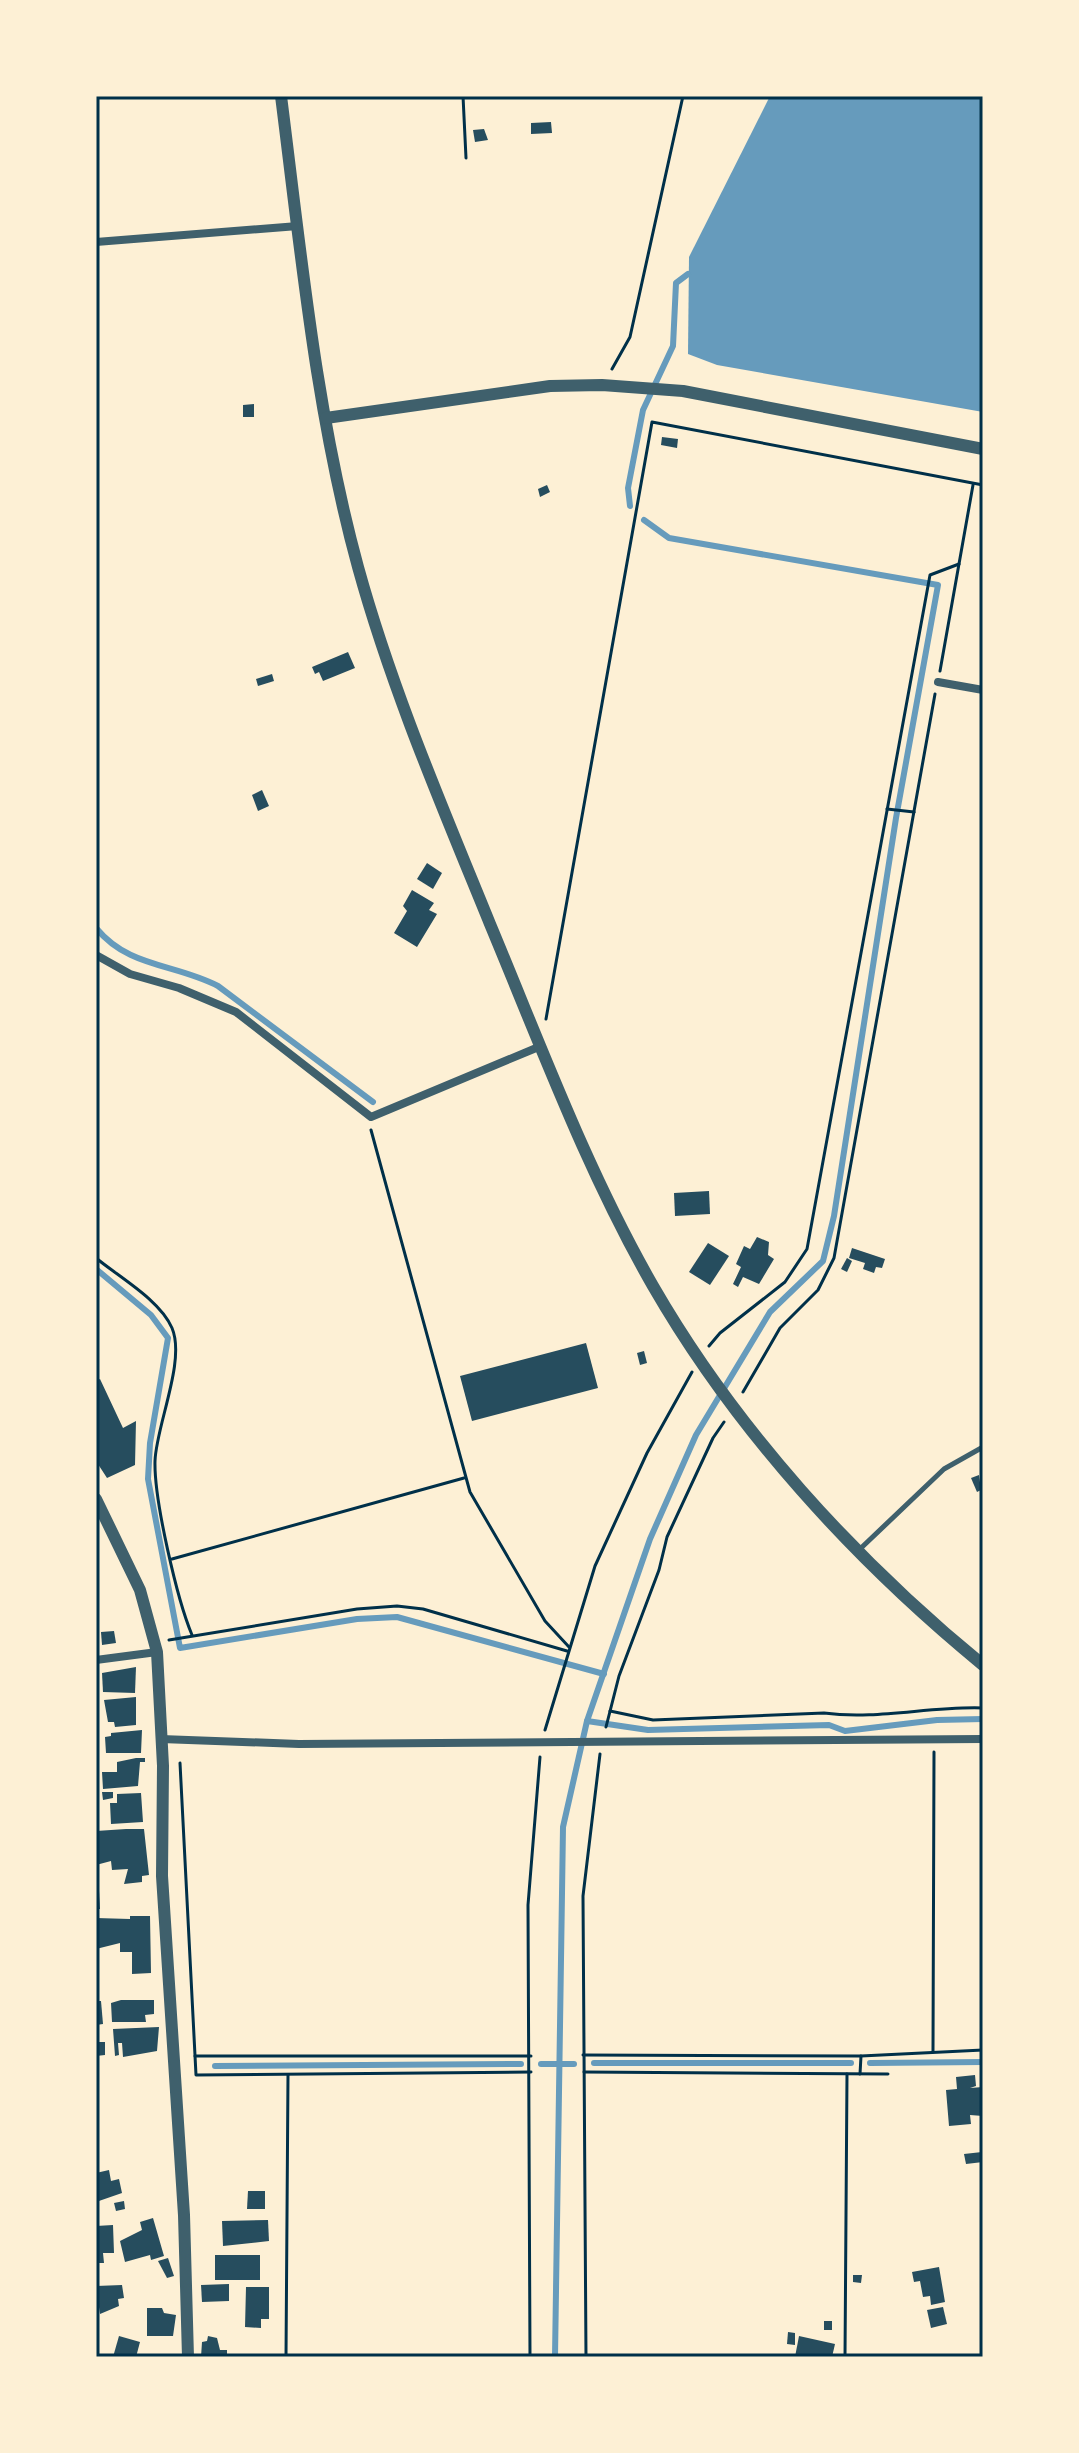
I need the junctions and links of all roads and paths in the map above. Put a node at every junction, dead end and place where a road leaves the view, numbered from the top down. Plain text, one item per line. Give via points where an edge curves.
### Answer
1 (281, 96) edge
2 (463, 96) edge
3 (683, 96) edge
4 (466, 158) dead end
5 (298, 226) junction
6 (96, 242) edge
7 (602, 385) junction
8 (326, 418) junction
9 (983, 449) edge
10 (973, 485) junction
11 (983, 485) edge
12 (959, 564) junction
13 (938, 682) junction
14 (983, 690) edge
15 (889, 810) junction
16 (914, 812) junction
17 (96, 955) edge
18 (541, 1046) junction
19 (371, 1117) junction
20 (96, 1258) edge
21 (700, 1357) junction
22 (735, 1407) junction
23 (983, 1447) edge
24 (464, 1478) junction
25 (96, 1499) edge
26 (860, 1550) junction
27 (172, 1559) junction
28 (190, 1636) junction
29 (170, 1640) dead end
30 (568, 1649) junction
31 (157, 1652) junction
32 (96, 1660) edge
33 (983, 1665) edge
34 (983, 1708) edge
35 (610, 1711) junction
36 (161, 1739) junction
37 (179, 1739) junction
38 (934, 1739) junction
39 (983, 1739) edge
40 (603, 1740) junction
41 (541, 1741) junction
42 (983, 2050) edge
43 (933, 2052) junction
44 (583, 2055) junction
45 (195, 2056) junction
46 (531, 2056) junction
47 (861, 2056) junction
48 (531, 2072) junction
49 (584, 2072) junction
50 (847, 2074) junction
51 (860, 2074) junction
52 (888, 2074) dead end
53 (288, 2075) junction
54 (188, 2357) edge
55 (286, 2357) edge
56 (530, 2357) edge
57 (586, 2357) edge
58 (845, 2357) edge

1 - 5 street
2 - 4 path
3 - 7 path via 630,337
5 - 6 street
5 - 8 street
7 - 8 street via 550,386
7 - 9 street via 683,391
8 - 18 street via 357,565 403,711
10 - 11 path
10 - 12 path
10 - 18 path via 652,422
12 - 13 path
12 - 15 path via 930,575
13 - 14 street
13 - 16 path
15 - 16 path
15 - 21 path via 807,1249 785,1282 720,1333
16 - 22 path via 834,1258 818,1290 780,1328
17 - 19 street via 130,974 236,1012
18 - 19 street
18 - 21 street via 627,1237
19 - 24 path
20 - 27 path via 161,1311 172,1329 173,1363 155,1461
21 - 22 street
21 - 30 path via 647,1453 595,1566
22 - 26 street
22 - 35 path via 713,1438 667,1537
23 - 26 lane via 944,1469
24 - 27 path
24 - 30 path via 545,1621
25 - 31 street via 140,1590
26 - 33 street via 931,1622
27 - 28 path
28 - 29 path
28 - 30 path via 397,1606
30 - 41 path
31 - 32 street
31 - 36 street
34 - 35 path via 942,1706 852,1717 824,1713 653,1720
35 - 40 path
36 - 37 street
36 - 54 street via 162,1876
37 - 41 street via 299,1744
37 - 45 path
38 - 39 street
38 - 40 street
38 - 43 path
40 - 41 street
40 - 44 path via 583,1896
41 - 46 path via 528,1905
42 - 43 path
43 - 47 path
44 - 47 path
44 - 49 path
45 - 46 path
45 - 53 path via 196,2075
46 - 48 path
47 - 51 path
48 - 53 path
48 - 56 path
49 - 50 path
49 - 57 path
50 - 51 path
50 - 58 path
51 - 52 path
53 - 55 path

